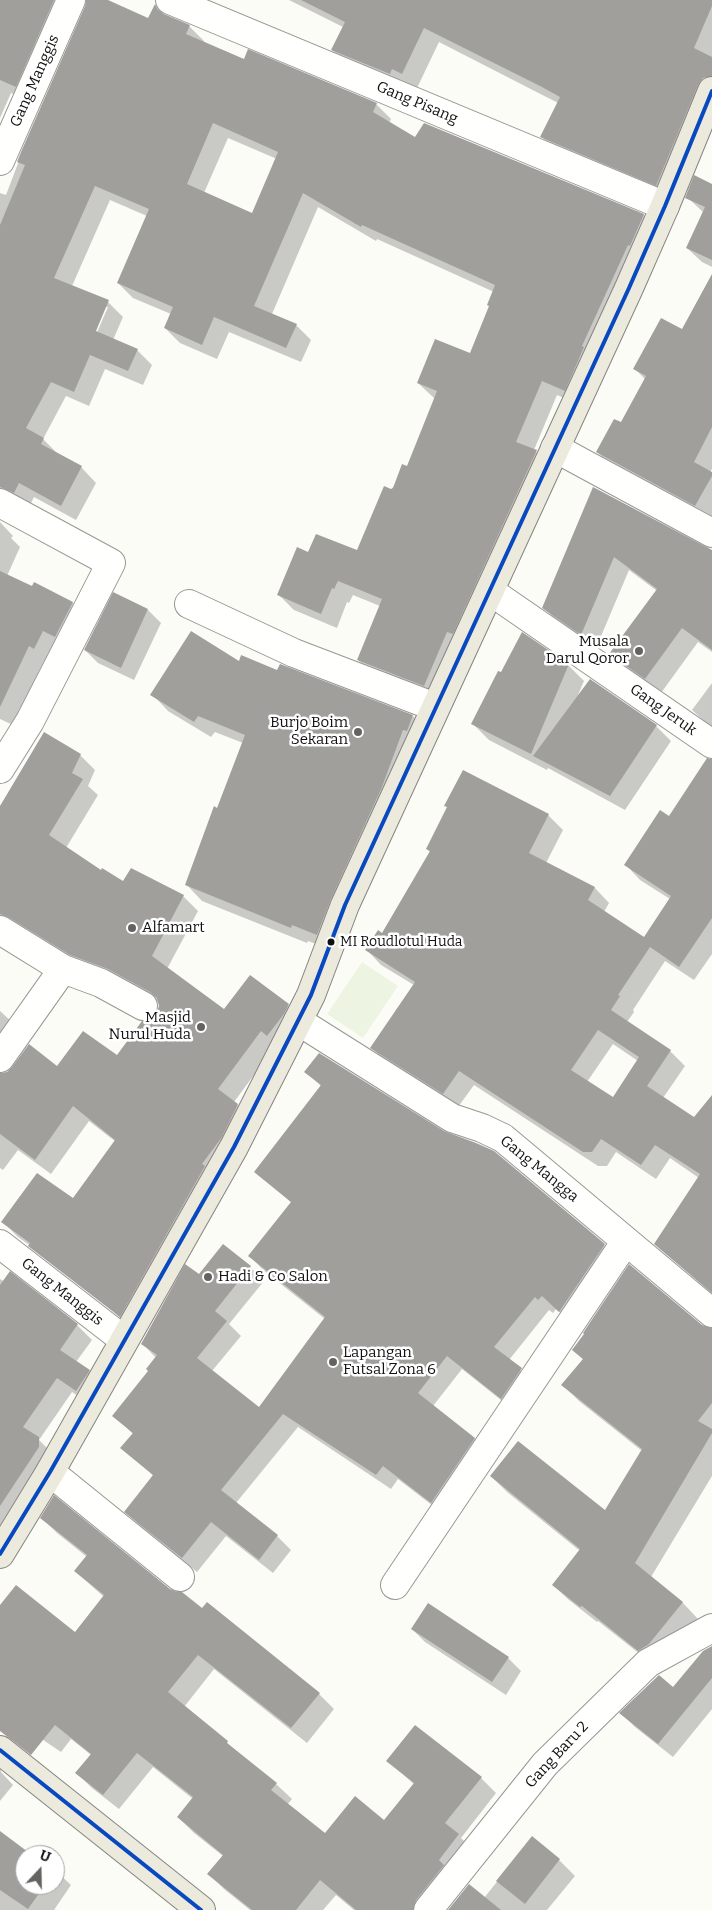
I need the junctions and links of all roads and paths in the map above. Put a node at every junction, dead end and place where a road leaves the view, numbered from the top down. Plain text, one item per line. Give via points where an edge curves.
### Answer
1 (71, 0) edge
2 (176, 1) edge
3 (712, 91) edge
4 (0, 161) edge
5 (665, 206) junction
6 (555, 448) junction
7 (0, 503) edge
8 (712, 533) edge
9 (490, 591) junction
10 (189, 604) dead end
11 (435, 707) junction
12 (712, 744) edge
13 (0, 769) edge
14 (0, 930) edge
15 (63, 969) junction
16 (143, 1006) dead end
17 (298, 1021) junction
18 (0, 1058) edge
19 (626, 1241) junction
20 (0, 1244) edge
21 (712, 1313) edge
22 (124, 1340) junction
23 (50, 1472) junction
24 (0, 1554) edge
25 (180, 1577) dead end
26 (395, 1585) dead end
27 (712, 1628) edge
28 (0, 1750) edge
29 (201, 1910) edge
30 (428, 1910) edge

1 - 4 street, Gang Manggis
2 - 5 street, Gang Pisang
3 - 5 main road
5 - 6 main road
6 - 8 street
6 - 9 main road
7 - 13 street via 111,563 30,721
9 - 11 main road
9 - 12 street, Gang Jeruk
10 - 11 street via 294,653
11 - 17 main road via 345,905
14 - 15 street
15 - 16 street via 101,983
15 - 18 street
17 - 19 street, Gang Mangga via 452,1118 504,1138
17 - 22 main road via 234,1147
19 - 21 street, Gang Mangga
19 - 26 street
20 - 22 street, Gang Manggis
22 - 23 main road
23 - 24 main road
23 - 25 street
27 - 30 street, Gang Baru 2 via 648,1664 545,1764
28 - 29 main road

